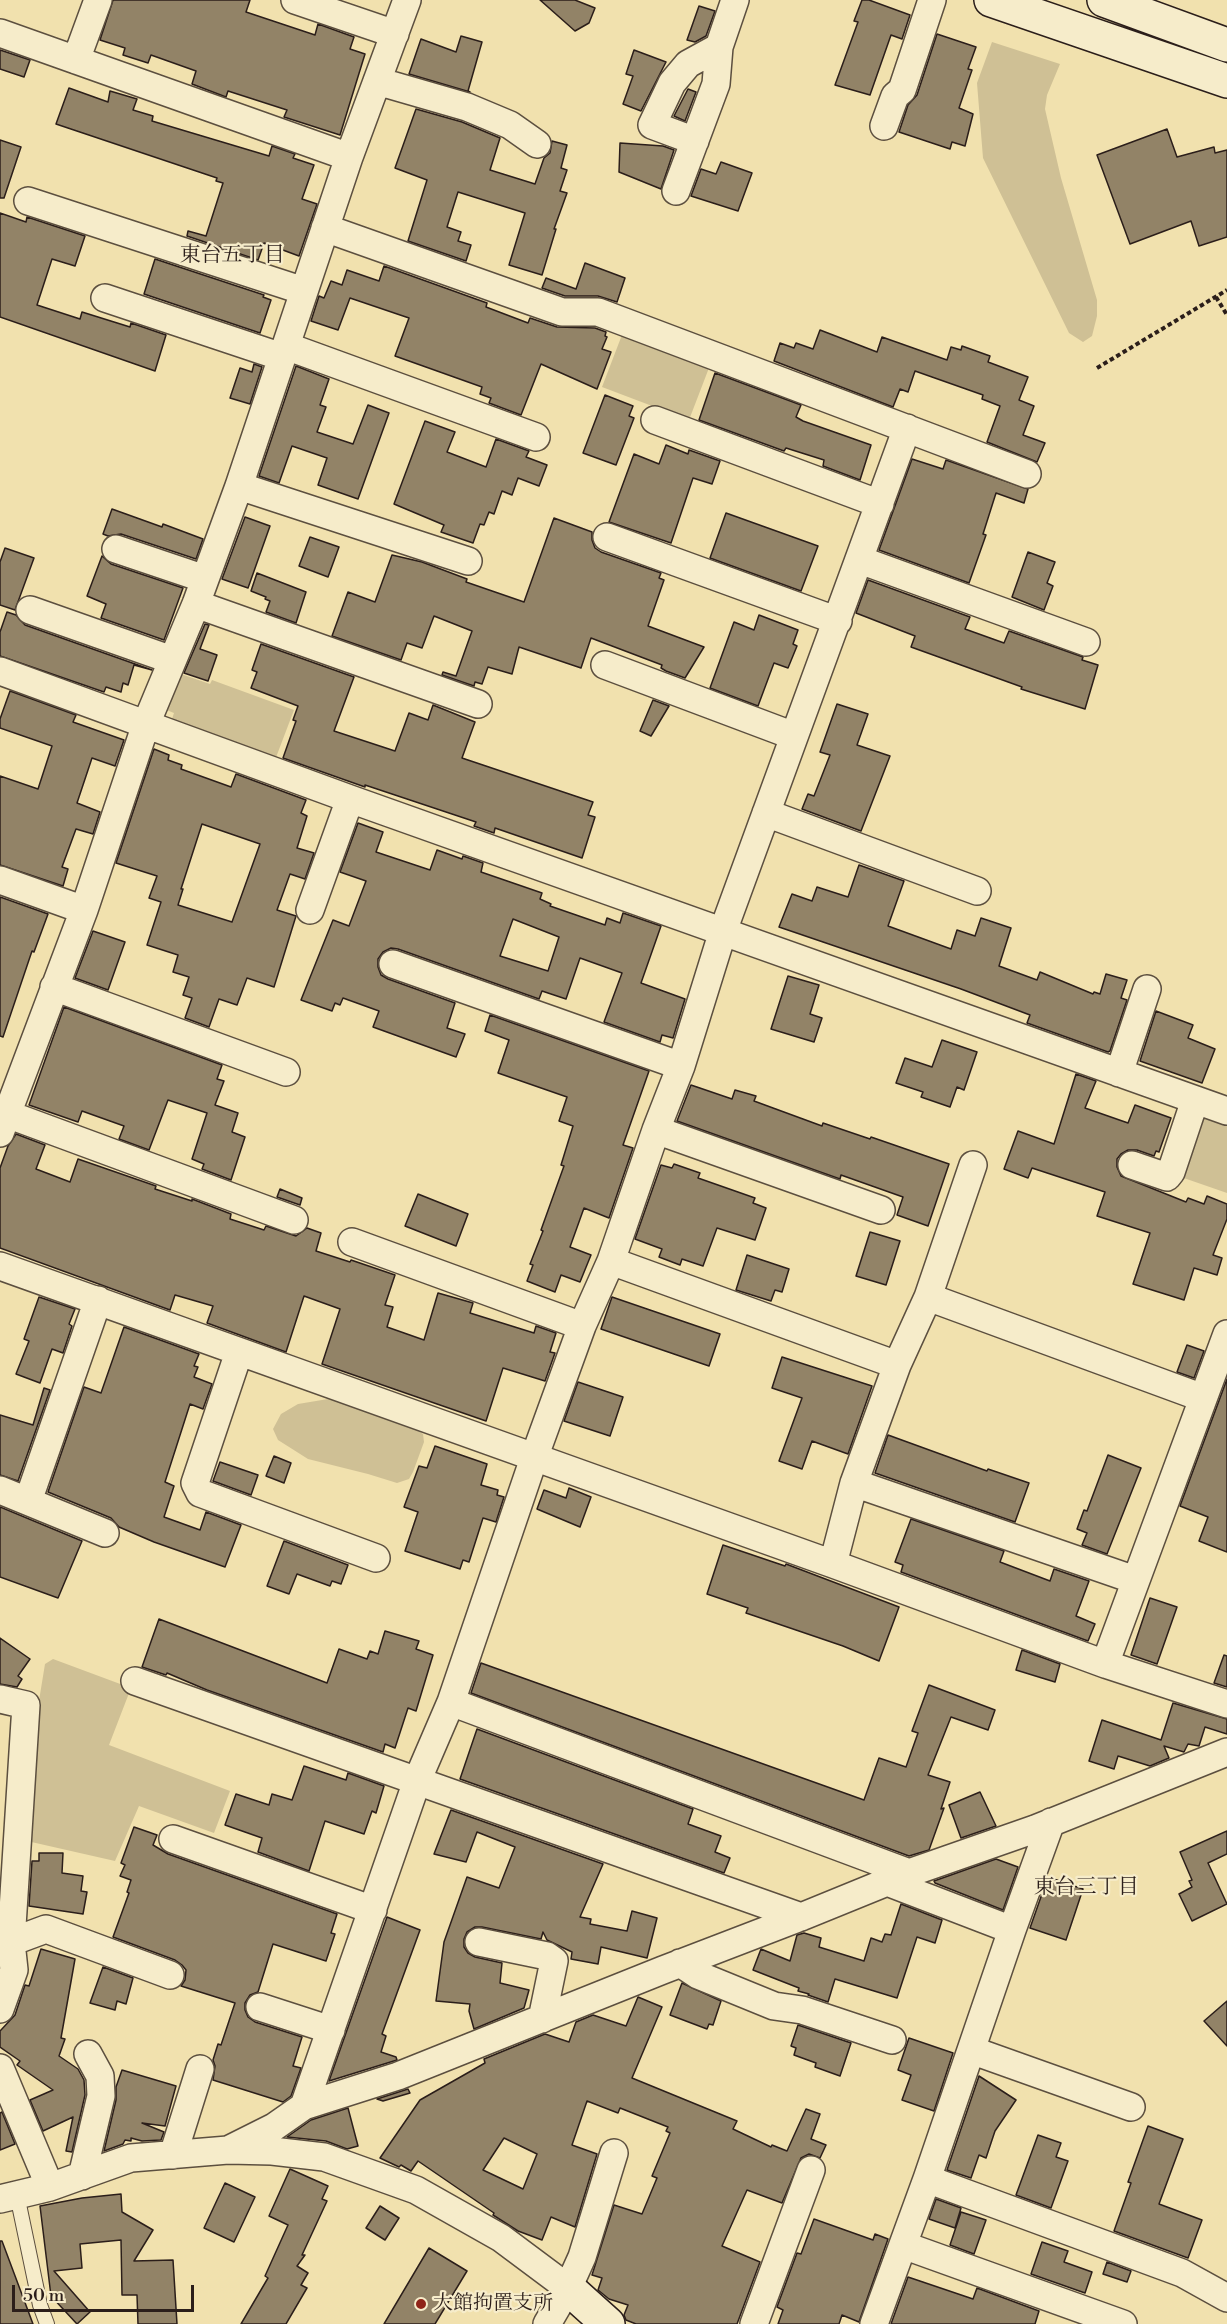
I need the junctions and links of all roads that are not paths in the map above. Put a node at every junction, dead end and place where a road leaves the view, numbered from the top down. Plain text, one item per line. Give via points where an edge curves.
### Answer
1 (98, 0) edge
2 (295, 0) edge
3 (407, 0) edge
4 (735, 0) edge
5 (932, 0) edge
6 (991, 0) edge
7 (1109, 14) edge
8 (0, 33) edge
9 (394, 34) junction
10 (1227, 45) edge
11 (719, 47) junction
12 (76, 60) junction
13 (377, 81) junction
14 (1227, 81) edge
15 (884, 126) dead end
16 (695, 141) junction
17 (537, 144) dead end
18 (349, 157) junction
19 (676, 191) dead end
20 (28, 201) dead end
21 (326, 228) junction
22 (304, 291) junction
23 (105, 298) dead end
24 (284, 352) junction
25 (655, 420) dead end
26 (907, 428) junction
27 (536, 437) dead end
28 (1027, 474) dead end
29 (239, 486) junction
30 (880, 504) junction
31 (607, 537) dead end
32 (117, 549) dead end
33 (860, 560) junction
34 (468, 561) dead end
35 (201, 591) junction
36 (30, 610) dead end
37 (837, 621) junction
38 (1086, 642) dead end
39 (172, 660) junction
40 (605, 664) dead end
41 (2, 678) edge
42 (478, 704) dead end
43 (146, 724) junction
44 (794, 736) junction
45 (350, 799) junction
46 (766, 813) junction
47 (0, 880) edge
48 (977, 891) dead end
49 (84, 910) junction
50 (310, 910) dead end
51 (723, 931) junction
52 (393, 964) dead end
53 (54, 987) junction
54 (1147, 989) dead end
55 (681, 1066) junction
56 (286, 1072) dead end
57 (1119, 1073) junction
58 (1196, 1100) junction
59 (1227, 1111) edge
60 (4, 1124) edge
61 (656, 1130) junction
62 (973, 1165) dead end
63 (1132, 1165) dead end
64 (881, 1210) dead end
65 (294, 1220) dead end
66 (352, 1242) dead end
67 (611, 1260) junction
68 (0, 1266) edge
69 (928, 1297) junction
70 (98, 1300) junction
71 (582, 1326) junction
72 (1227, 1334) edge
73 (239, 1352) junction
74 (897, 1365) junction
75 (1203, 1398) junction
76 (534, 1458) junction
77 (854, 1483) junction
78 (0, 1490) edge
79 (28, 1501) junction
80 (105, 1533) dead end
81 (376, 1558) dead end
82 (832, 1564) junction
83 (1135, 1580) junction
84 (1105, 1664) junction
85 (135, 1681) dead end
86 (0, 1699) edge
87 (451, 1702) junction
88 (1227, 1704) edge
89 (1227, 1752) edge
90 (417, 1781) junction
91 (1052, 1822) junction
92 (173, 1839) dead end
93 (898, 1877) junction
94 (372, 1910) junction
95 (801, 1917) junction
96 (1012, 1930) junction
97 (478, 1942) dead end
98 (8, 1951) edge
99 (680, 1963) junction
100 (170, 1975) dead end
101 (260, 2007) dead end
102 (0, 2009) edge
103 (542, 2019) junction
104 (331, 2030) junction
105 (892, 2040) dead end
106 (971, 2050) junction
107 (88, 2054) dead end
108 (0, 2068) edge
109 (200, 2069) dead end
110 (304, 2106) junction
111 (1131, 2107) dead end
112 (228, 2150) junction
113 (614, 2152) dead end
114 (173, 2155) junction
115 (811, 2170) dead end
116 (82, 2176) junction
117 (927, 2179) junction
118 (50, 2187) junction
119 (9, 2197) edge
120 (903, 2245) junction
121 (568, 2288) junction
122 (1227, 2298) edge
123 (47, 2324) edge
124 (547, 2324) edge
125 (608, 2324) edge
126 (754, 2324) edge
127 (874, 2324) edge
128 (1122, 2324) edge

1 - 12 street
2 - 9 street
3 - 9 street
4 - 11 street
5 - 15 street via 902,90 895,96
6 - 7 street
7 - 10 street
7 - 14 street
8 - 12 street
9 - 13 street
11 - 16 street via 716,84
11 - 16 street via 688,64 672,83 652,125
12 - 18 street
13 - 17 street via 467,107 510,125
13 - 18 street
16 - 19 street
18 - 21 street
20 - 22 street
21 - 22 street
21 - 26 street via 562,312 598,312
22 - 24 street
23 - 24 street
24 - 27 street
24 - 29 street
25 - 30 street
26 - 28 street
26 - 30 street
29 - 34 street
29 - 35 street
30 - 33 street
31 - 37 street
32 - 35 street
33 - 37 street
33 - 38 street
35 - 39 street
35 - 42 street
36 - 39 street
37 - 44 street
39 - 43 street
40 - 44 street
41 - 43 street
43 - 45 street
43 - 49 street
44 - 46 street
45 - 50 street
45 - 51 street
46 - 48 street
46 - 51 street
47 - 49 street
49 - 53 street
51 - 55 street
51 - 57 street
52 - 55 street
53 - 56 street
53 - 60 street
54 - 57 street
55 - 61 street
57 - 58 street
58 - 59 street
58 - 63 street via 1167,1177
60 - 65 street
61 - 64 street
61 - 67 street
62 - 69 street
66 - 71 street
67 - 71 street
67 - 74 street
68 - 70 street
69 - 74 street
69 - 75 street
70 - 73 street
70 - 79 street
71 - 76 street
72 - 75 street
73 - 76 street
73 - 81 street via 195,1483 200,1493
74 - 77 street
75 - 83 street
76 - 82 street
76 - 87 street
77 - 82 street
77 - 83 street
78 - 79 street
79 - 80 street
82 - 84 street
83 - 84 street
84 - 88 street
85 - 90 street
86 - 98 street via 26,1705
87 - 90 street
87 - 93 street
89 - 91 street
90 - 94 street
90 - 95 street
91 - 93 street
91 - 96 street
92 - 94 street
93 - 95 street
93 - 96 street
94 - 104 street
95 - 99 street
96 - 106 street
97 - 103 street via 555,1961
98 - 100 street via 45,1929
98 - 102 street via 14,1970
99 - 103 street
99 - 105 street via 698,1975 774,2006 802,2010
101 - 104 street
103 - 110 street via 398,2076
104 - 110 street
106 - 111 street
106 - 117 street
107 - 116 street via 100,2076 101,2096
108 - 118 street
109 - 114 street
110 - 112 street via 274,2127
112 - 114 street
112 - 121 street via 324,2157 416,2190 501,2238
113 - 121 street via 582,2257
114 - 116 street via 132,2158
115 - 126 street
116 - 118 street
117 - 120 street
117 - 122 street via 1182,2273
118 - 119 street
119 - 123 lane
120 - 127 street
120 - 128 street
121 - 124 street
121 - 125 street

